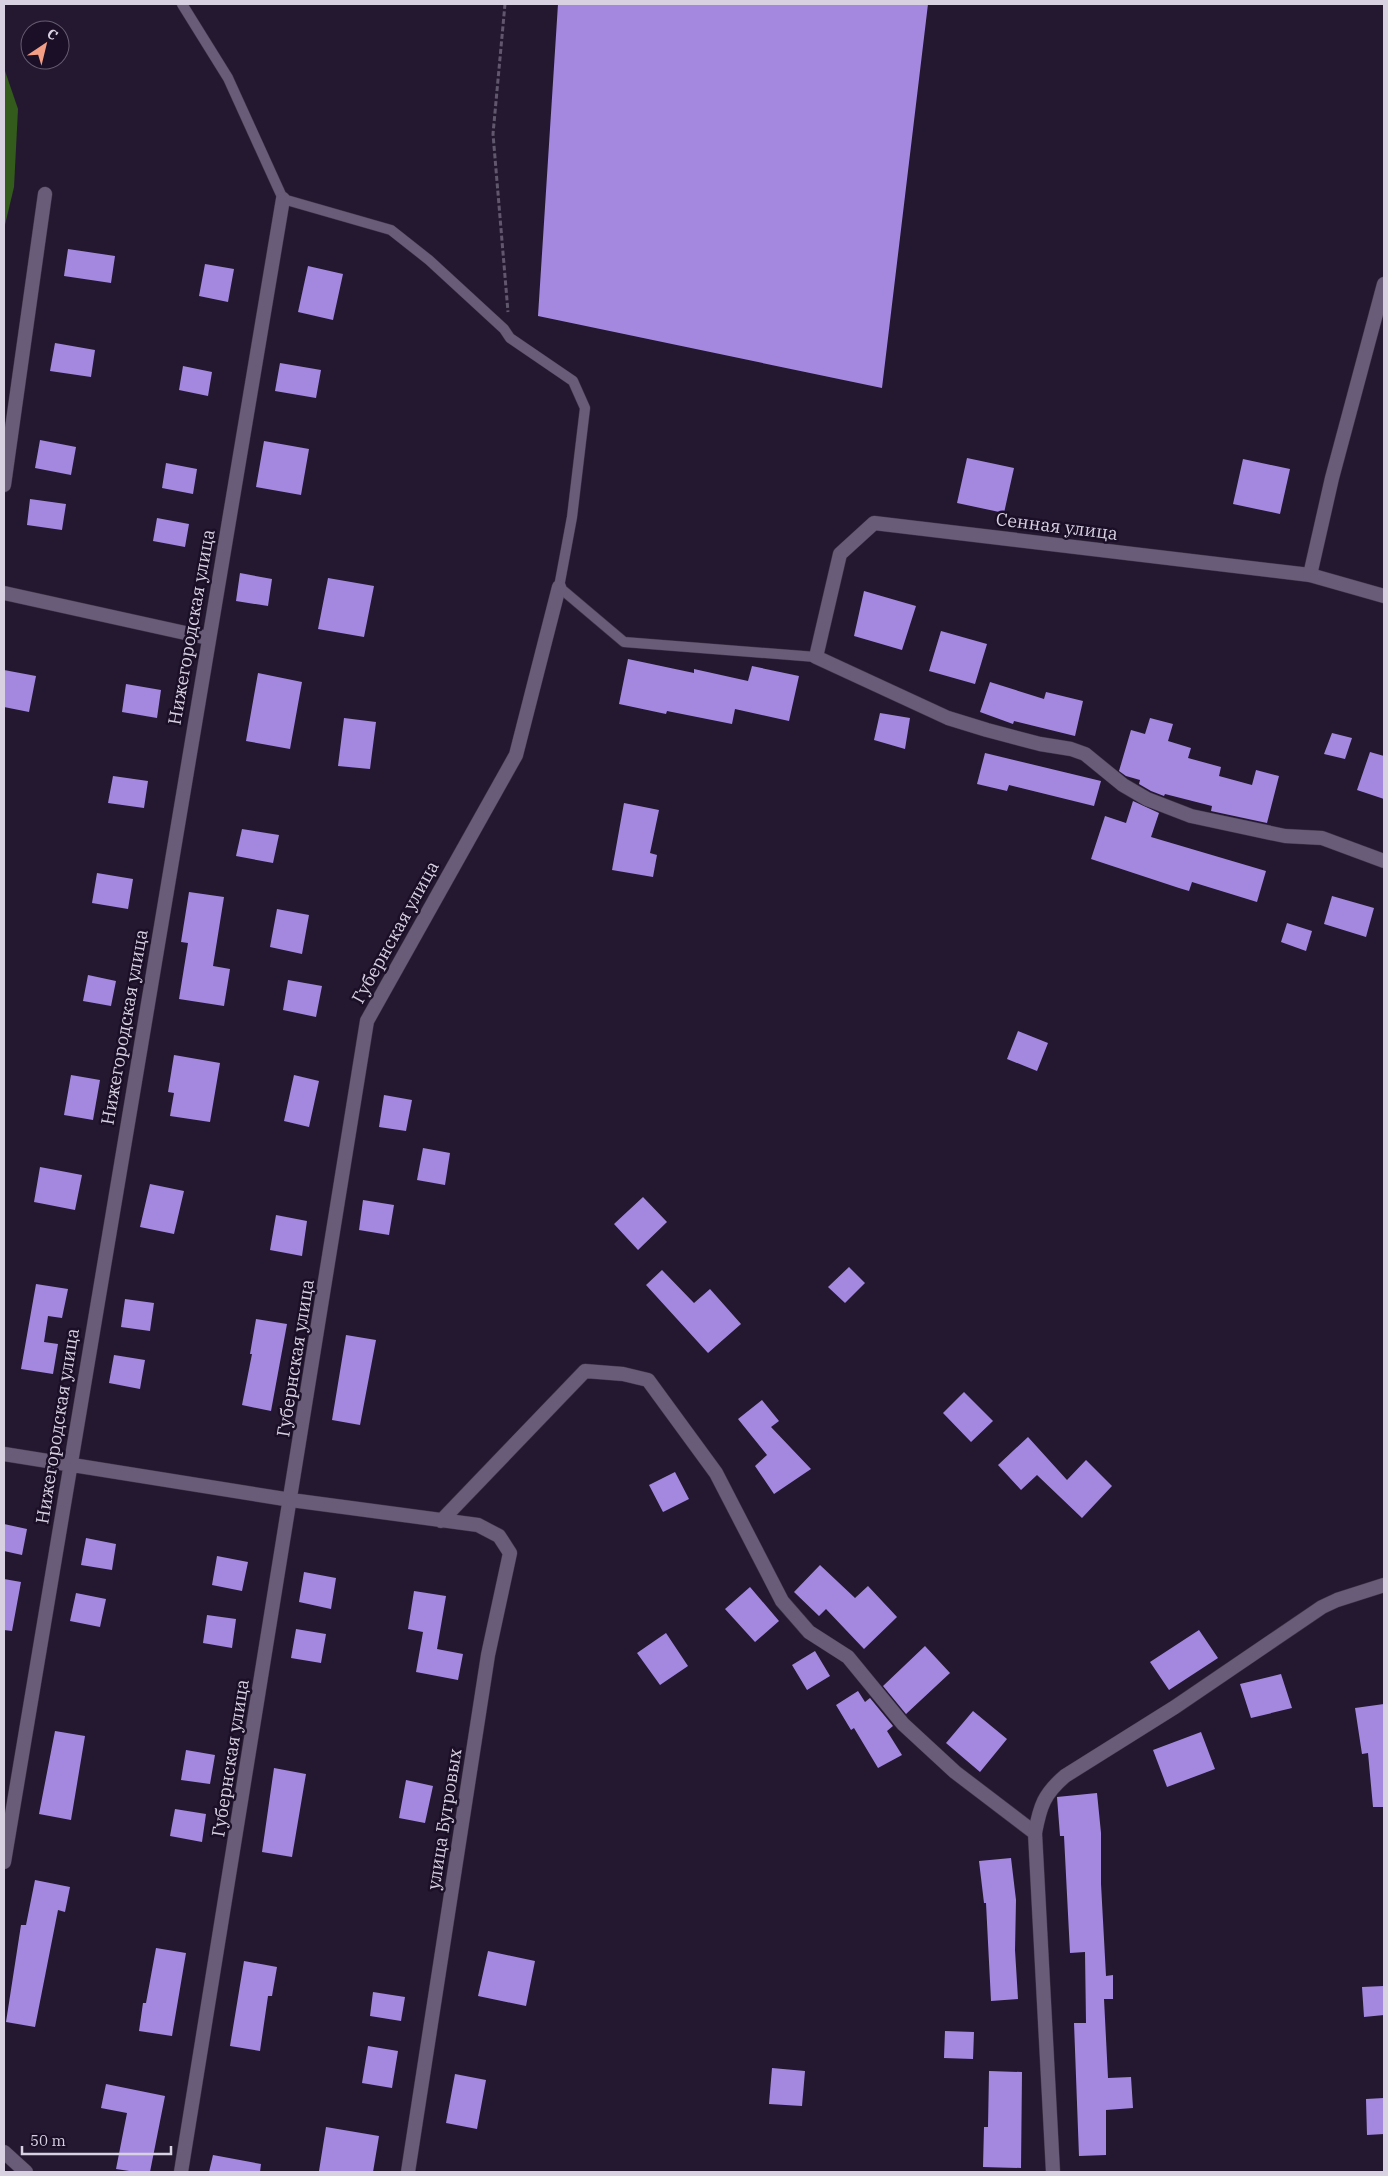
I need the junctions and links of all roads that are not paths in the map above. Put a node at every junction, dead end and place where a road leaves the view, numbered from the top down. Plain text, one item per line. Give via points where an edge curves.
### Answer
1 (182, 4) edge
2 (45, 194) dead end
3 (283, 198) junction
4 (1384, 284) edge
5 (4, 485) edge
6 (1310, 575) junction
7 (559, 587) junction
8 (4, 593) edge
9 (1384, 596) edge
10 (208, 638) junction
11 (816, 657) junction
12 (1384, 861) edge
13 (4, 1454) edge
14 (70, 1463) junction
15 (291, 1500) junction
16 (441, 1521) junction
17 (1384, 1585) edge
18 (1035, 1833) junction
19 (4, 1862) edge
20 (4, 2152) edge
21 (26, 2172) edge
22 (181, 2172) edge
23 (408, 2172) edge
24 (1053, 2172) edge

1 - 3 lane via 228,78
2 - 5 street
3 - 7 lane via 391,230 429,260 510,338 573,381 585,408 572,517
3 - 10 street, Нижегородская улица
4 - 6 street via 1332,478
6 - 9 street, Сенная улица
6 - 11 street, Сенная улица via 874,523 840,554
7 - 11 lane via 624,642
7 - 15 street, Губернская улица via 516,755 367,1021
8 - 10 street
10 - 14 street, Нижегородская улица
11 - 12 street via 948,718 1085,754 1123,785 1147,799 1192,816 1285,836 1322,838
13 - 14 street, улица Бугровых
14 - 15 street, улица Бугровых
14 - 19 street, Нижегородская улица
15 - 16 street, улица Бугровых
15 - 22 street, Губернская улица
16 - 18 street via 585,1371 648,1380 716,1473 782,1601 809,1632 848,1657 903,1724 955,1772
16 - 23 street, улица Бугровых via 478,1525 499,1536 510,1553 488,1655
17 - 18 street via 1322,1607 1175,1707 1064,1776 1050,1789 1039,1809
18 - 24 street
20 - 21 street

